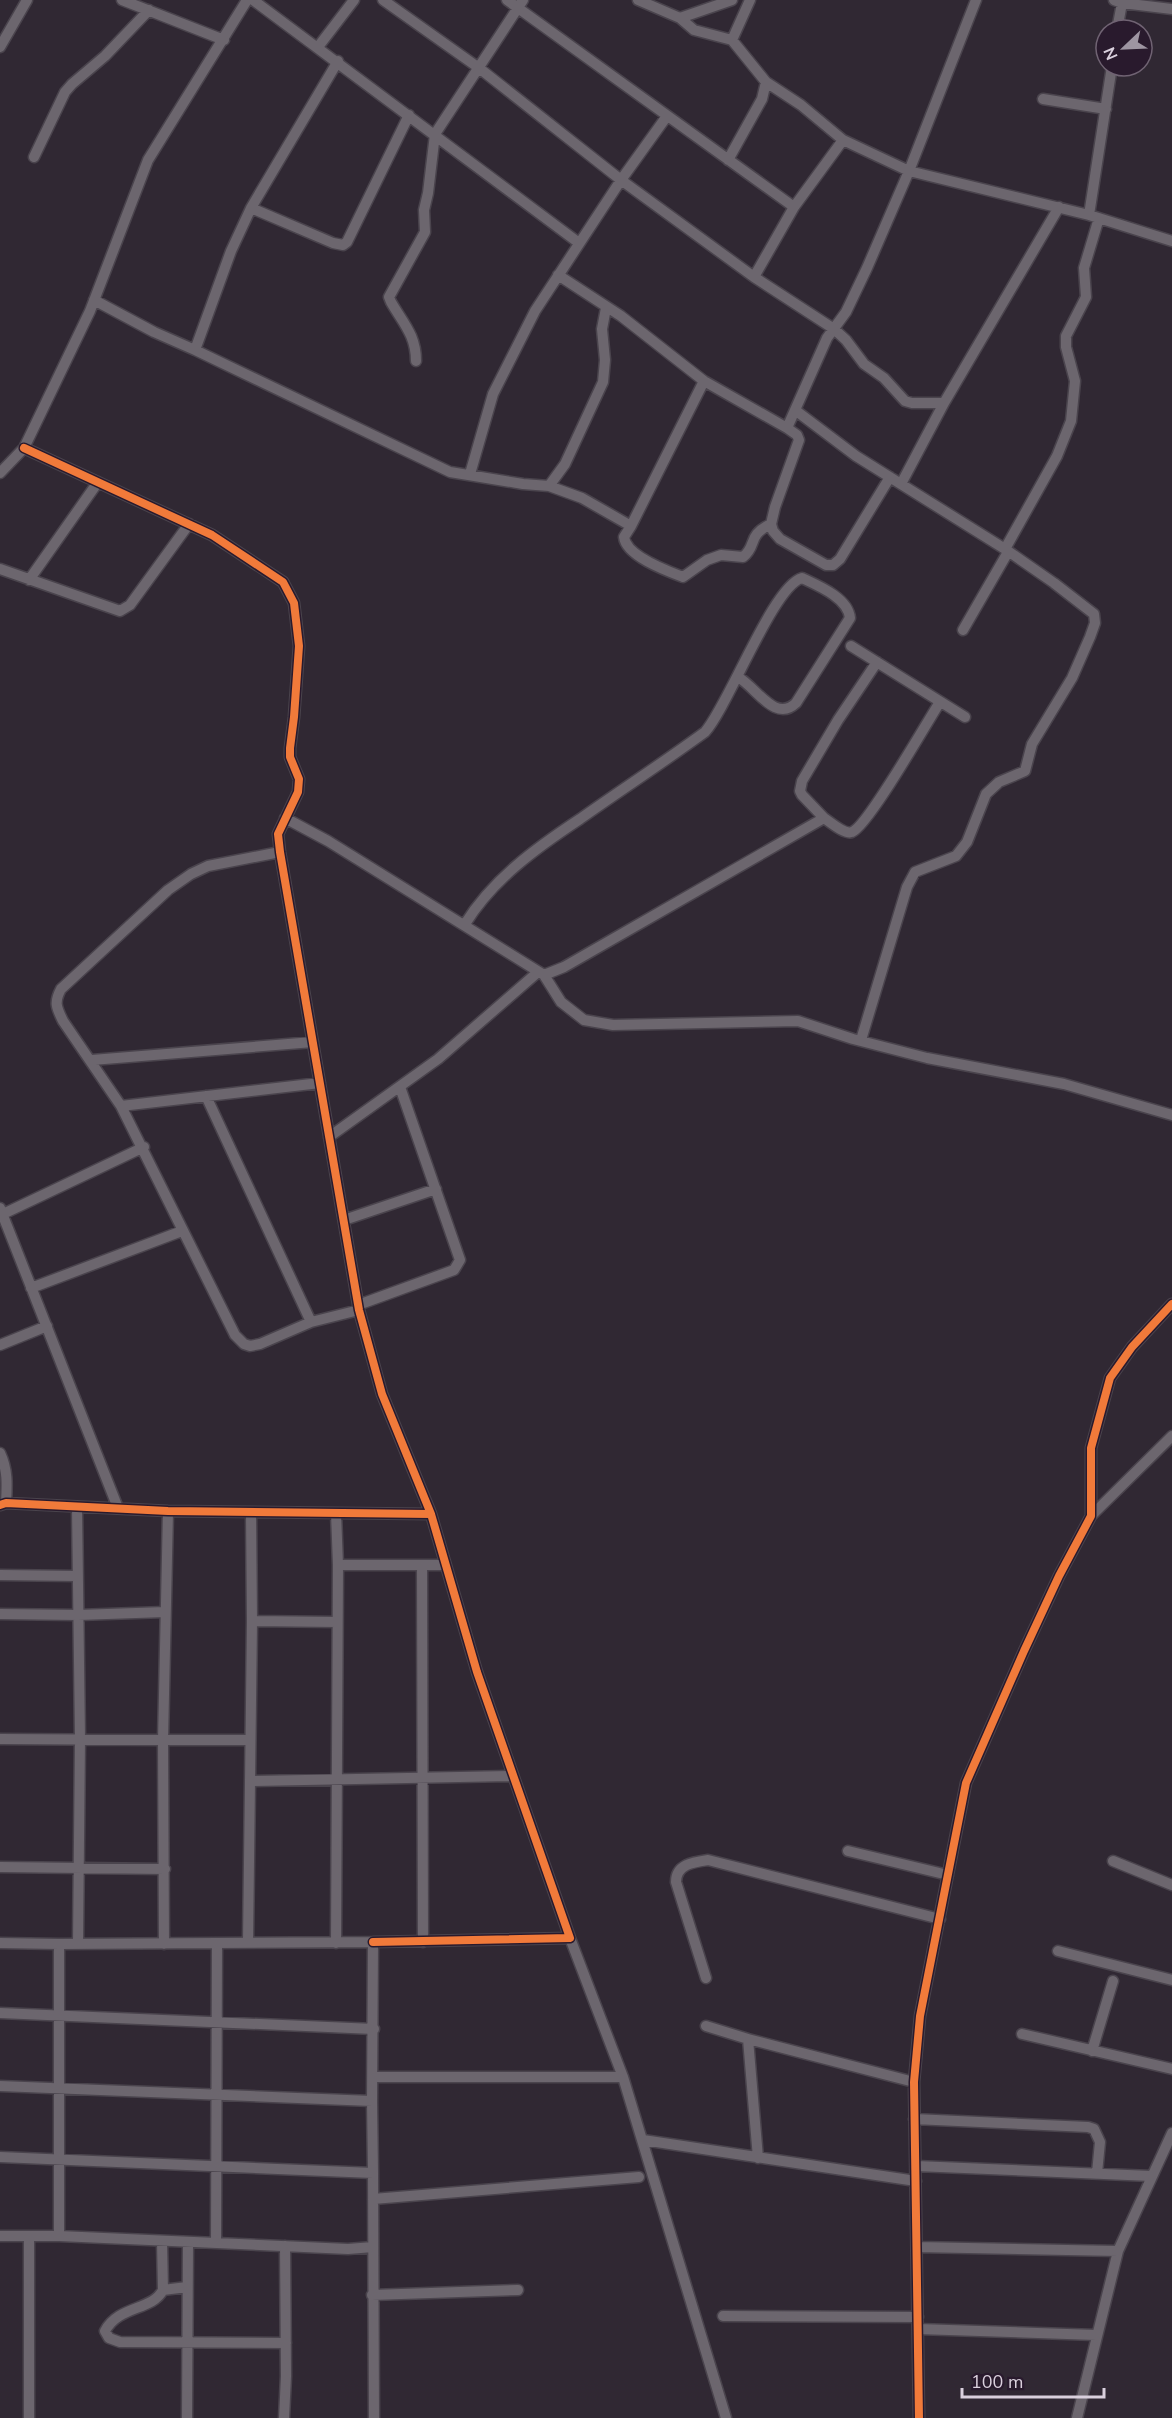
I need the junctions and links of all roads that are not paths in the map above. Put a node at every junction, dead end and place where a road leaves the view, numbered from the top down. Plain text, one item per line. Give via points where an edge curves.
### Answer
1 (27, 0) edge
2 (122, 0) edge
3 (354, 0) edge
4 (383, 0) edge
5 (507, 0) edge
6 (639, 0) edge
7 (732, 0) edge
8 (750, 0) edge
9 (976, 0) edge
10 (246, 1) edge
11 (1118, 2) edge
12 (521, 4) edge
13 (1172, 9) edge
14 (149, 10) junction
15 (680, 18) junction
16 (1118, 18) edge
17 (224, 39) junction
18 (732, 40) junction
19 (0, 47) edge
20 (318, 47) junction
21 (338, 61) junction
22 (479, 68) junction
23 (1110, 78) edge
24 (766, 82) junction
25 (1043, 99) dead end
26 (1106, 109) junction
27 (409, 115) junction
28 (667, 116) junction
29 (435, 134) junction
30 (843, 140) junction
31 (34, 157) dead end
32 (728, 160) junction
33 (909, 171) junction
34 (621, 180) junction
35 (794, 207) junction
36 (1059, 207) junction
37 (251, 208) junction
38 (1094, 217) junction
39 (1172, 242) edge
40 (579, 243) junction
41 (558, 275) junction
42 (754, 277) junction
43 (94, 300) junction
44 (606, 308) junction
45 (834, 329) junction
46 (195, 350) junction
47 (416, 361) dead end
48 (704, 381) junction
49 (944, 403) junction
50 (795, 410) junction
51 (786, 428) junction
52 (24, 448) junction
53 (0, 473) edge
54 (470, 474) junction
55 (890, 477) junction
56 (98, 482) junction
57 (901, 484) junction
58 (549, 486) junction
59 (189, 524) junction
60 (771, 524) junction
61 (631, 526) junction
62 (1006, 551) junction
63 (0, 569) edge
64 (29, 580) junction
65 (963, 630) dead end
66 (851, 646) dead end
67 (877, 662) junction
68 (738, 677) junction
69 (940, 702) junction
70 (965, 717) dead end
71 (285, 818) junction
72 (824, 818) junction
73 (280, 852) junction
74 (465, 924) junction
75 (541, 974) junction
76 (861, 1040) junction
77 (313, 1042) junction
78 (92, 1060) junction
79 (320, 1083) junction
80 (400, 1087) junction
81 (206, 1096) junction
82 (122, 1106) junction
83 (1172, 1115) edge
84 (329, 1137) junction
85 (144, 1148) junction
86 (436, 1189) junction
87 (1, 1211) edge
88 (344, 1220) junction
89 (182, 1231) junction
90 (32, 1288) junction
91 (1172, 1304) edge
92 (358, 1308) junction
93 (310, 1322) junction
94 (47, 1326) junction
95 (0, 1345) edge
96 (1172, 1436) edge
97 (0, 1453) edge
98 (3, 1504) edge
99 (77, 1507) junction
100 (118, 1508) junction
101 (168, 1511) junction
102 (250, 1513) junction
103 (336, 1513) junction
104 (431, 1514) junction
105 (1090, 1516) junction
106 (338, 1565) junction
107 (422, 1566) junction
108 (444, 1566) junction
109 (0, 1575) edge
110 (77, 1576) junction
111 (165, 1612) junction
112 (0, 1614) edge
113 (78, 1615) junction
114 (252, 1621) junction
115 (337, 1622) junction
116 (80, 1738) junction
117 (0, 1739) edge
118 (163, 1740) junction
119 (249, 1740) junction
120 (513, 1776) junction
121 (422, 1778) junction
122 (336, 1779) junction
123 (250, 1781) junction
124 (848, 1851) dead end
125 (1113, 1861) dead end
126 (0, 1867) edge
127 (80, 1867) junction
128 (165, 1869) junction
129 (948, 1875) junction
130 (1172, 1885) edge
131 (940, 1919) junction
132 (570, 1938) junction
133 (248, 1942) junction
134 (373, 1942) junction
135 (423, 1942) junction
136 (0, 1943) edge
137 (217, 1943) junction
138 (336, 1943) junction
139 (59, 1944) junction
140 (78, 1944) junction
141 (164, 1944) junction
142 (1058, 1951) dead end
143 (706, 1978) dead end
144 (1172, 1980) edge
145 (1113, 1981) dead end
146 (0, 2013) edge
147 (58, 2016) junction
148 (217, 2023) junction
149 (706, 2026) dead end
150 (374, 2029) junction
151 (1022, 2034) dead end
152 (748, 2039) junction
153 (1092, 2050) junction
154 (1172, 2070) edge
155 (373, 2077) junction
156 (623, 2077) junction
157 (914, 2082) junction
158 (0, 2086) edge
159 (58, 2088) junction
160 (217, 2093) junction
161 (372, 2101) junction
162 (914, 2119) junction
163 (1172, 2133) edge
164 (643, 2140) junction
165 (0, 2157) edge
166 (758, 2158) junction
167 (59, 2159) junction
168 (916, 2166) junction
169 (218, 2167) junction
170 (373, 2173) junction
171 (1097, 2173) junction
172 (639, 2176) dead end
173 (1151, 2176) junction
174 (916, 2181) junction
175 (373, 2199) junction
176 (0, 2236) edge
177 (29, 2236) junction
178 (59, 2236) junction
179 (162, 2242) junction
180 (216, 2243) junction
181 (188, 2244) junction
182 (285, 2246) junction
183 (373, 2247) junction
184 (917, 2247) junction
185 (1118, 2252) junction
186 (187, 2287) junction
187 (164, 2290) junction
188 (518, 2290) dead end
189 (372, 2295) junction
190 (723, 2316) dead end
191 (918, 2317) junction
192 (918, 2329) junction
193 (1096, 2335) junction
194 (186, 2343) junction
195 (286, 2343) junction
196 (29, 2418) edge
197 (187, 2418) edge
198 (284, 2418) edge
199 (374, 2418) edge
200 (726, 2418) edge
201 (919, 2418) edge
202 (1077, 2418) edge

1 - 19 street
2 - 14 street
3 - 20 street
4 - 22 street
5 - 12 street
6 - 15 street
7 - 15 street
8 - 18 street
9 - 33 street
10 - 17 street
10 - 20 street
11 - 13 street
11 - 16 street
12 - 22 street
12 - 28 street
14 - 17 street
14 - 31 street via 65,92
15 - 18 street via 694,30
17 - 43 street via 148,160
18 - 24 street
20 - 21 street
21 - 27 street
21 - 37 street
22 - 29 street
22 - 34 street
23 - 26 street
24 - 30 street
24 - 32 street via 762,99
25 - 26 street
26 - 38 street
27 - 29 street
27 - 37 street via 343,245
28 - 32 street
28 - 34 street
29 - 40 street
29 - 47 street via 424,210 425,232 389,297 412,335
30 - 33 street
30 - 35 street
32 - 35 street
33 - 36 street
33 - 45 street via 867,268
34 - 40 street
34 - 42 street
35 - 42 street
36 - 38 street
36 - 49 street
37 - 46 street
38 - 39 street
38 - 62 street via 1084,268 1086,297 1066,336 1076,381 1071,421 1057,456
40 - 41 street
41 - 44 street
41 - 54 street via 493,394
42 - 45 street
43 - 46 street
43 - 52 street
44 - 48 street
44 - 58 street via 602,329 603,382 565,464
45 - 49 street via 864,364 884,378 905,401
45 - 50 street
46 - 54 street via 450,472
48 - 51 street
48 - 61 street
49 - 57 street
50 - 51 street
50 - 55 street
51 - 60 street via 799,440
52 - 53 street
52 - 56 street
54 - 58 street
55 - 57 street
55 - 60 street via 833,565 826,565 780,539
56 - 59 street
56 - 64 street
57 - 62 street
58 - 61 street via 582,498
59 - 64 street via 130,605 120,611
59 - 71 street via 273,573 289,590 294,603 299,646 290,757 299,785
60 - 61 street via 755,534 743,557 721,555 683,577 629,549 624,537
62 - 65 street
62 - 76 street via 1089,608 1095,623 1072,678 1032,744 1025,771 986,794 967,842 956,855 915,872 907,887
63 - 64 street
66 - 67 street
67 - 69 street
67 - 72 street via 802,781 802,795
68 - 68 street via 768,619 797,579 812,582 845,604 850,618 789,710 773,707
68 - 74 street via 716,720 705,732 541,845 502,877
69 - 70 street
69 - 72 street via 861,825 848,833
71 - 73 street via 278,834
71 - 74 street
72 - 75 street via 564,967
73 - 77 street
73 - 78 street via 208,866 191,874 160,897 61,989 56,1006
74 - 75 street
75 - 76 street via 561,1002 584,1020 613,1025 798,1021
75 - 80 street
76 - 83 street via 927,1058 1064,1084
77 - 78 street
77 - 79 street
78 - 82 street
79 - 81 street
79 - 84 street
80 - 84 street
80 - 86 street
81 - 82 street
81 - 93 street
82 - 85 street
84 - 88 street
85 - 87 street
85 - 89 street
86 - 88 street
86 - 92 street via 460,1260 458,1266
87 - 90 street
88 - 92 street
89 - 90 street
89 - 93 street via 235,1335 244,1344 260,1344
90 - 94 street
91 - 105 street via 1132,1347 1110,1378 1091,1448
92 - 93 street
92 - 104 street via 382,1394
94 - 95 street
94 - 100 street
96 - 105 street
97 - 98 street via 8,1481
98 - 99 street
99 - 100 street
99 - 110 street
100 - 101 street
101 - 102 street
101 - 111 street
102 - 103 street
102 - 114 street
103 - 104 street
103 - 106 street
104 - 108 street
105 - 129 street via 968,1774
106 - 107 street
106 - 115 street
107 - 108 street
107 - 121 street
108 - 120 street
109 - 110 street
110 - 113 street
111 - 113 street
111 - 118 street
112 - 113 street
113 - 116 street
114 - 115 street
114 - 119 street
115 - 122 street
116 - 117 street
116 - 118 street
116 - 127 street
118 - 119 street
118 - 128 street
119 - 123 street
120 - 121 street
120 - 132 street
121 - 122 street
121 - 135 street
122 - 123 street
122 - 138 street
123 - 133 street
124 - 129 street
125 - 130 street
126 - 127 street
127 - 128 street
127 - 140 street
128 - 141 street
129 - 131 street
131 - 143 street via 708,1860 692,1862 676,1875 676,1882
131 - 157 street via 920,2016
132 - 135 street
132 - 156 street
133 - 137 street
133 - 138 street
134 - 135 street
134 - 138 street
134 - 150 street
136 - 139 street
137 - 141 street
137 - 148 street
139 - 140 street
139 - 147 street
140 - 141 street
142 - 144 street
145 - 153 street
146 - 147 street
147 - 148 street
147 - 159 street
148 - 150 street
148 - 160 street
149 - 152 street
150 - 155 street
151 - 153 street
152 - 157 street
152 - 166 street
153 - 154 street
155 - 156 street
155 - 161 street
156 - 164 street
157 - 162 street
158 - 159 street
159 - 160 street
159 - 167 street
160 - 161 street
160 - 169 street
161 - 170 street
162 - 168 street
162 - 171 street via 1088,2127 1094,2129 1100,2142
163 - 173 street
164 - 166 street
164 - 200 street
165 - 167 street
166 - 174 street
167 - 169 street
167 - 178 street
168 - 171 street
168 - 174 street
169 - 170 street
169 - 180 street
170 - 175 street
171 - 173 street
172 - 175 street
173 - 185 street
174 - 184 street
175 - 183 street
176 - 177 street
177 - 178 street
177 - 196 street
178 - 179 street
179 - 181 street
179 - 187 street
180 - 181 street
180 - 182 street
181 - 186 street
182 - 183 street
182 - 195 street
183 - 189 street
184 - 185 street
184 - 191 street
185 - 193 street
186 - 187 street
186 - 194 street
187 - 194 street via 152,2301 121,2313 109,2324 106,2335 120,2342
188 - 189 street
189 - 199 street
190 - 191 street
191 - 192 street
192 - 193 street
192 - 201 street
193 - 202 street
194 - 195 street
194 - 197 street
195 - 198 street

